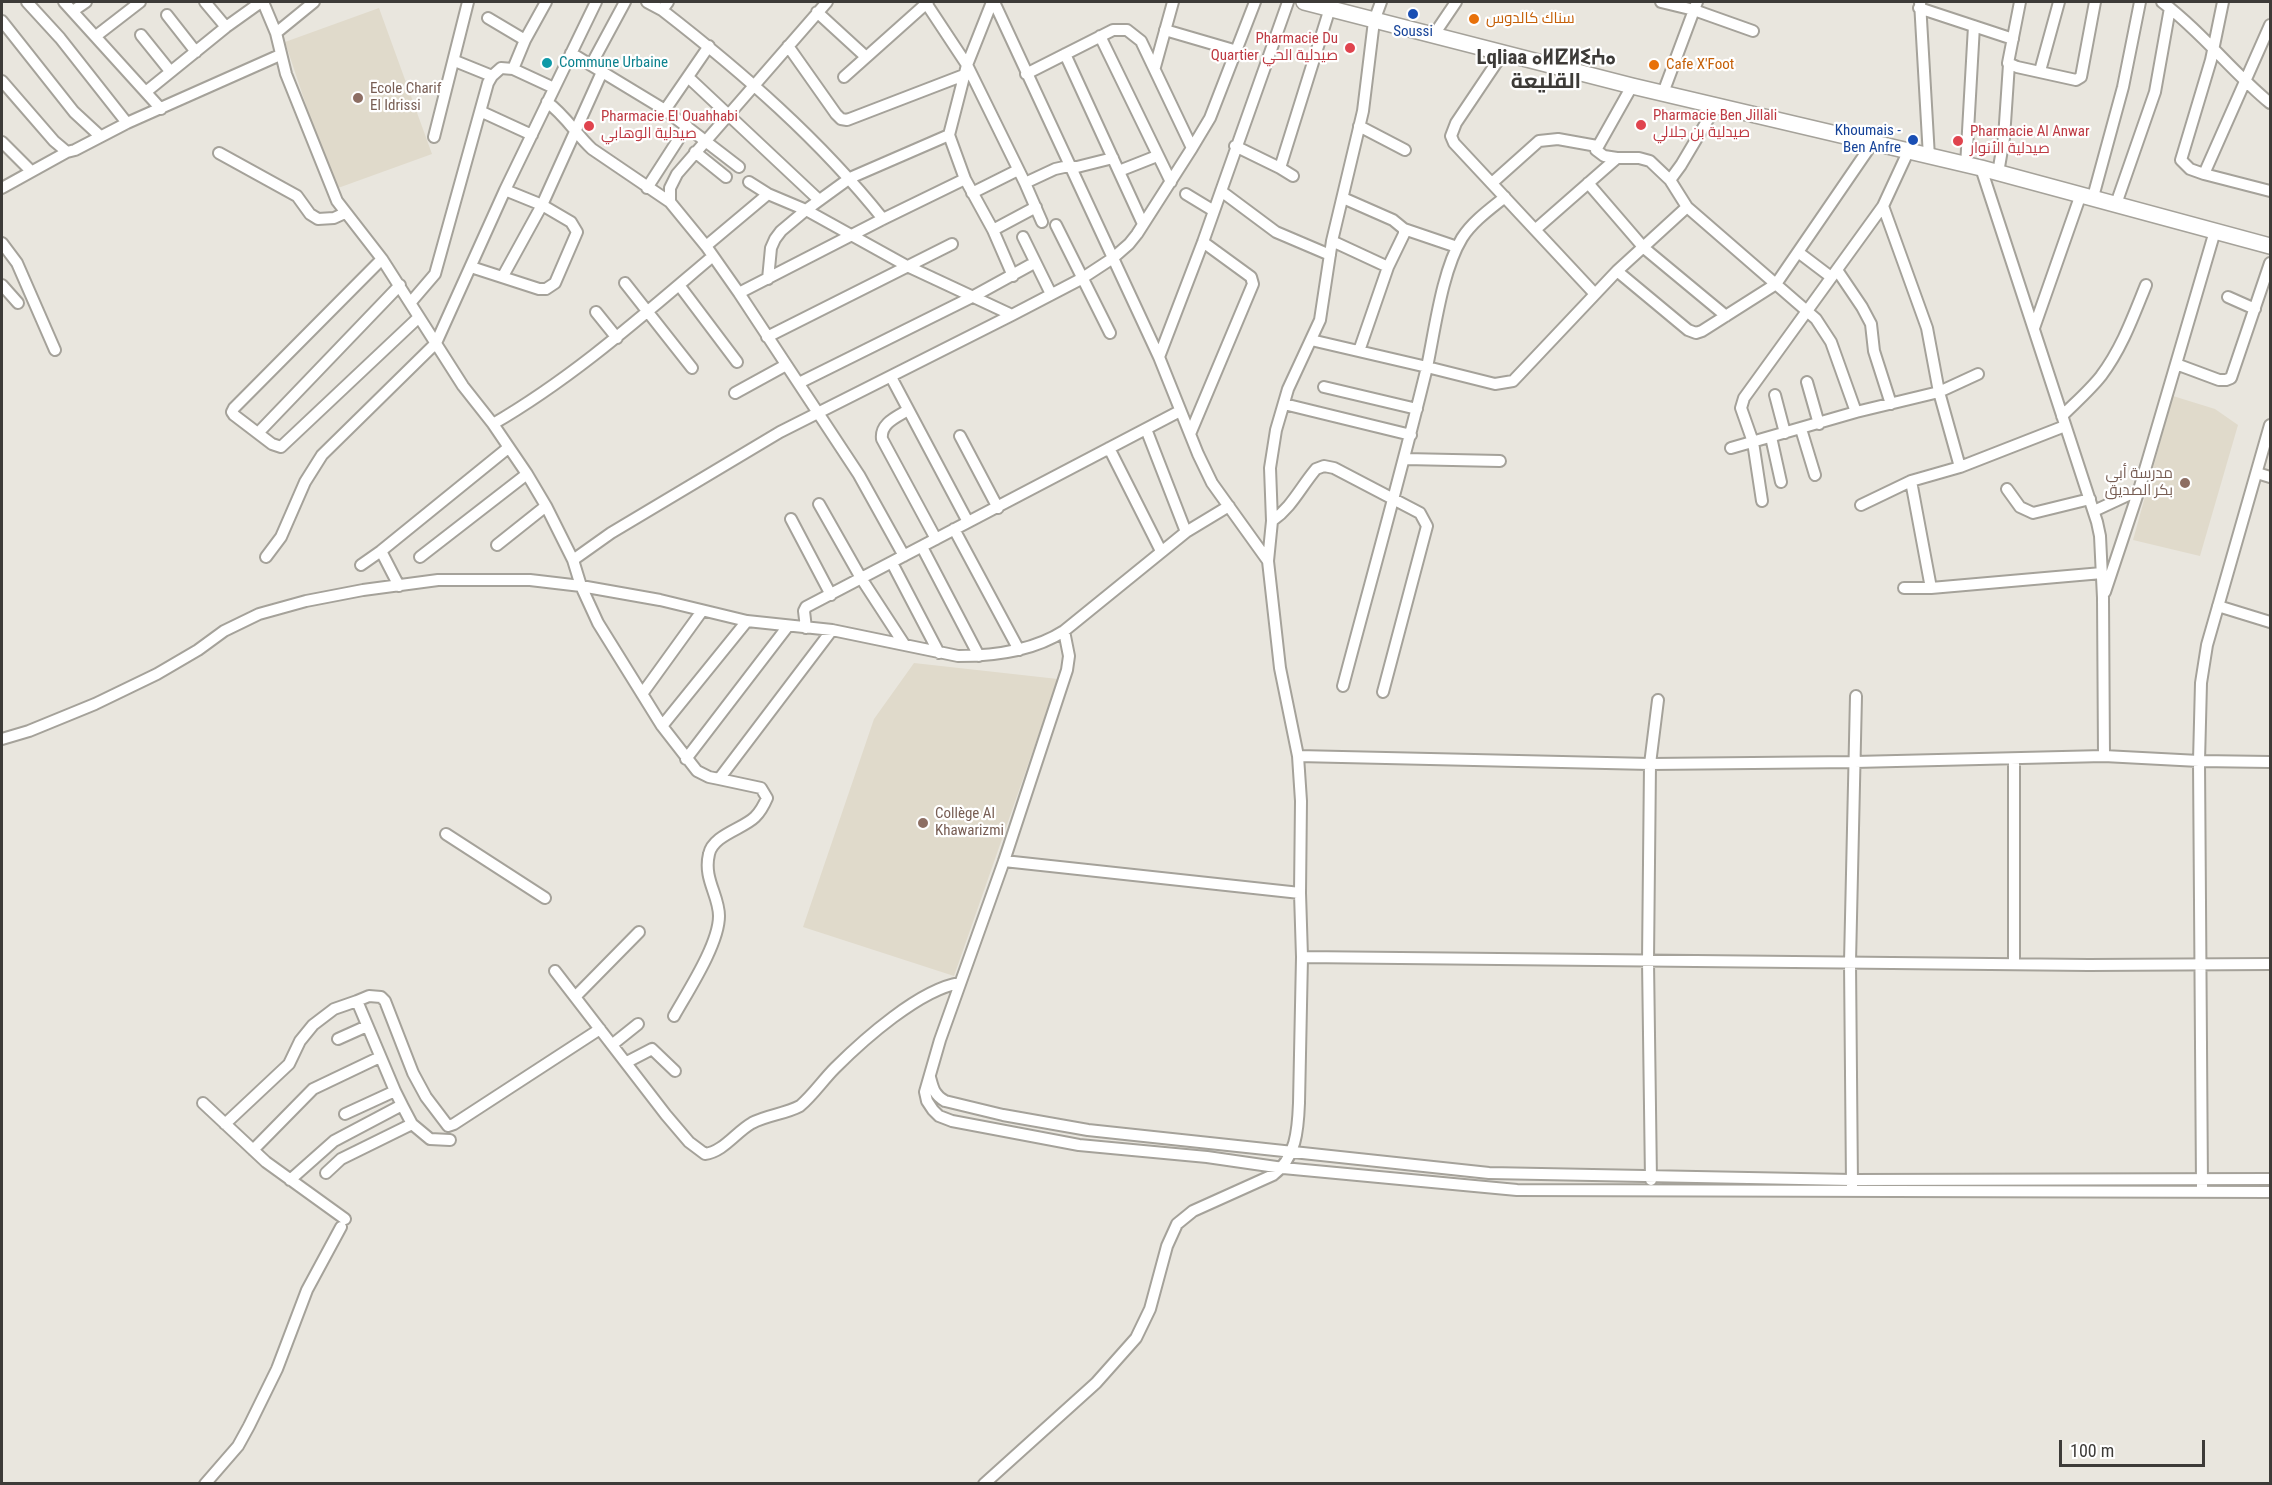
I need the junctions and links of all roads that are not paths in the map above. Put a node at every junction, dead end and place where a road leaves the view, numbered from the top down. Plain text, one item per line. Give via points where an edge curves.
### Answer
1 (27, 2) edge
2 (64, 2) edge
3 (86, 2) edge
4 (140, 2) edge
5 (205, 2) edge
6 (262, 2) edge
7 (314, 2) edge
8 (468, 2) edge
9 (596, 2) edge
10 (625, 2) edge
11 (647, 2) edge
12 (927, 2) edge
13 (993, 2) edge
14 (1173, 2) edge
15 (1255, 2) edge
16 (1288, 2) edge
17 (1304, 2) edge
18 (1381, 2) edge
19 (1456, 2) edge
20 (1661, 2) edge
21 (2020, 2) edge
22 (2059, 2) edge
23 (2095, 2) edge
24 (2140, 2) edge
25 (2223, 2) edge
26 (542, 3) edge
27 (822, 5) edge
28 (1919, 5) edge
29 (2166, 5) edge
30 (665, 6) edge
31 (1696, 6) edge
32 (1330, 8) junction
33 (73, 11) junction
34 (167, 15) dead end
35 (488, 18) dead end
36 (2, 21) edge
37 (1374, 21) junction
38 (2271, 25) edge
39 (226, 27) junction
40 (1974, 27) junction
41 (1165, 30) junction
42 (1753, 31) dead end
43 (276, 33) junction
44 (141, 35) dead end
45 (96, 36) junction
46 (1100, 36) junction
47 (1433, 36) junction
48 (2013, 39) junction
49 (525, 40) junction
50 (709, 46) junction
51 (788, 46) junction
52 (1237, 51) junction
53 (2213, 51) junction
54 (196, 52) junction
55 (571, 53) junction
56 (1503, 53) junction
57 (1065, 54) junction
58 (280, 55) junction
59 (865, 56) junction
60 (454, 61) junction
61 (2009, 64) junction
62 (591, 65) junction
63 (1155, 67) junction
64 (513, 69) junction
65 (966, 70) junction
66 (170, 71) junction
67 (2040, 71) junction
68 (602, 72) junction
69 (1026, 74) junction
70 (492, 76) junction
71 (844, 76) dead end
72 (688, 77) junction
73 (2, 81) edge
74 (2244, 82) junction
75 (755, 86) junction
76 (1632, 86) junction
77 (554, 88) junction
78 (147, 91) junction
79 (1663, 93) junction
80 (548, 102) junction
81 (2271, 103) edge
82 (1716, 106) junction
83 (161, 109) junction
84 (665, 110) junction
85 (482, 112) junction
86 (729, 116) junction
87 (127, 123) junction
88 (687, 126) junction
89 (1359, 126) junction
90 (574, 130) junction
91 (531, 135) junction
92 (949, 135) junction
93 (100, 136) junction
94 (434, 137) dead end
95 (706, 140) junction
96 (2, 142) edge
97 (1872, 144) junction
98 (1235, 146) junction
99 (1597, 146) junction
100 (1192, 148) junction
101 (1405, 150) dead end
102 (67, 152) junction
103 (695, 152) junction
104 (1908, 152) junction
105 (219, 153) dead end
106 (1157, 156) junction
107 (1929, 157) junction
108 (1113, 158) junction
109 (1617, 158) junction
110 (739, 167) dead end
111 (1072, 167) junction
112 (1973, 167) junction
113 (1280, 168) junction
114 (1018, 170) junction
115 (30, 171) junction
116 (1119, 171) junction
117 (1998, 173) junction
118 (2204, 174) junction
119 (1293, 176) dead end
120 (726, 177) dead end
121 (850, 178) junction
122 (965, 179) junction
123 (1670, 180) junction
124 (1171, 182) junction
125 (749, 183) dead end
126 (1025, 183) junction
127 (1492, 183) junction
128 (1588, 183) junction
129 (2, 188) edge
130 (647, 188) junction
131 (505, 190) junction
132 (1221, 191) junction
133 (2271, 191) edge
134 (972, 193) junction
135 (768, 194) junction
136 (1186, 195) dead end
137 (2087, 196) junction
138 (1505, 197) junction
139 (1343, 198) junction
140 (819, 200) junction
141 (670, 202) junction
142 (2116, 204) junction
143 (542, 205) junction
144 (1883, 206) junction
145 (1036, 207) junction
146 (1687, 207) junction
147 (806, 210) junction
148 (1214, 211) junction
149 (345, 213) junction
150 (883, 219) junction
151 (1042, 222) dead end
152 (1143, 224) junction
153 (1056, 225) dead end
154 (1404, 229) junction
155 (1536, 229) junction
156 (993, 230) junction
157 (2215, 231) junction
158 (851, 235) junction
159 (1023, 237) dead end
160 (1332, 241) junction
161 (1203, 242) junction
162 (2, 243) edge
163 (952, 244) dead end
164 (706, 246) junction
165 (2271, 246) edge
166 (1457, 247) junction
167 (1644, 248) junction
168 (1798, 252) junction
169 (1330, 255) junction
170 (713, 256) junction
171 (1113, 258) junction
172 (382, 259) junction
173 (1034, 263) junction
174 (2271, 263) edge
175 (907, 266) junction
176 (471, 267) junction
177 (1388, 267) junction
178 (1617, 271) junction
179 (1834, 273) junction
180 (504, 276) junction
181 (1013, 276) junction
182 (768, 279) junction
183 (1081, 279) junction
184 (625, 283) dead end
185 (1776, 284) junction
186 (2, 285) edge
187 (400, 285) junction
188 (679, 285) junction
189 (2146, 285) dead end
190 (740, 293) junction
191 (1051, 294) junction
192 (1594, 294) junction
193 (974, 296) junction
194 (2228, 297) dead end
195 (411, 302) junction
196 (18, 303) dead end
197 (2254, 309) junction
198 (1807, 310) junction
199 (596, 312) dead end
200 (648, 312) junction
201 (1012, 315) junction
202 (1726, 316) junction
203 (419, 317) junction
204 (2034, 328) junction
205 (1110, 333) dead end
206 (767, 337) junction
207 (617, 338) junction
208 (1311, 340) junction
209 (436, 343) junction
210 (55, 350) dead end
211 (1359, 351) junction
212 (1159, 357) junction
213 (737, 362) dead end
214 (786, 364) junction
215 (2176, 364) junction
216 (1427, 367) junction
217 (692, 368) dead end
218 (1978, 374) dead end
219 (891, 376) junction
220 (1807, 382) dead end
221 (800, 383) junction
222 (1324, 387) dead end
223 (1940, 392) junction
224 (735, 393) dead end
225 (1775, 395) dead end
226 (1284, 404) junction
227 (1891, 404) junction
228 (1417, 409) junction
229 (908, 410) junction
230 (1180, 411) junction
231 (1856, 412) junction
232 (819, 413) junction
233 (2064, 421) junction
234 (493, 424) junction
235 (1819, 424) junction
236 (2271, 425) edge
237 (1146, 429) junction
238 (1802, 429) junction
239 (258, 433) junction
240 (1785, 433) junction
241 (1190, 434) junction
242 (1411, 435) junction
243 (960, 436) dead end
244 (1771, 437) junction
245 (1753, 442) junction
246 (508, 448) junction
247 (1109, 448) junction
248 (1731, 448) dead end
249 (1405, 459) junction
250 (1500, 461) dead end
251 (1960, 467) junction
252 (2257, 473) junction
253 (527, 474) junction
254 (1815, 475) dead end
255 (2271, 477) edge
256 (1781, 482) dead end
257 (1911, 482) junction
258 (2007, 489) dead end
259 (2139, 490) junction
260 (2090, 499) junction
261 (1392, 500) junction
262 (1762, 501) dead end
263 (819, 504) dead end
264 (1861, 505) dead end
265 (546, 506) junction
266 (1228, 506) junction
267 (998, 508) junction
268 (2094, 511) junction
269 (790, 519) dead end
270 (1272, 521) junction
271 (968, 522) junction
272 (954, 529) junction
273 (1186, 531) junction
274 (936, 539) junction
275 (497, 545) dead end
276 (922, 547) junction
277 (381, 551) junction
278 (1161, 551) junction
279 (904, 556) junction
280 (266, 557) dead end
281 (420, 557) dead end
282 (573, 560) junction
283 (1268, 561) junction
284 (892, 563) junction
285 (361, 565) dead end
286 (2102, 573) junction
287 (861, 578) junction
288 (399, 586) junction
289 (581, 586) junction
290 (1904, 588) dead end
291 (1931, 588) junction
292 (831, 594) junction
293 (2103, 598) junction
294 (2218, 606) junction
295 (702, 611) junction
296 (747, 621) junction
297 (2271, 622) edge
298 (788, 626) junction
299 (806, 628) junction
300 (832, 630) junction
301 (1064, 631) junction
302 (903, 644) junction
303 (1019, 651) junction
304 (939, 653) junction
305 (979, 656) junction
306 (1343, 686) dead end
307 (1383, 692) dead end
308 (642, 694) junction
309 (1856, 696) dead end
310 (1658, 700) dead end
311 (662, 726) junction
312 (2, 739) edge
313 (1298, 756) junction
314 (2104, 756) junction
315 (686, 759) junction
316 (2014, 759) junction
317 (2199, 761) junction
318 (1855, 762) junction
319 (2271, 762) edge
320 (1650, 764) junction
321 (719, 779) junction
322 (446, 834) dead end
323 (1004, 861) junction
324 (1300, 892) junction
325 (545, 898) dead end
326 (639, 932) dead end
327 (1302, 957) junction
328 (1648, 961) junction
329 (1850, 962) junction
330 (2013, 964) junction
331 (2200, 964) junction
332 (2271, 964) edge
333 (555, 971) dead end
334 (960, 983) junction
335 (575, 997) junction
336 (357, 1001) junction
337 (675, 1016) dead end
338 (638, 1024) dead end
339 (367, 1026) junction
340 (600, 1029) junction
341 (338, 1039) dead end
342 (613, 1044) junction
343 (380, 1057) junction
344 (627, 1062) junction
345 (675, 1071) dead end
346 (929, 1075) junction
347 (395, 1091) junction
348 (203, 1103) dead end
349 (402, 1105) junction
350 (345, 1114) dead end
351 (225, 1124) junction
352 (412, 1124) junction
353 (450, 1140) dead end
354 (253, 1150) junction
355 (1292, 1153) junction
356 (1283, 1168) junction
357 (326, 1173) dead end
358 (1651, 1175) junction
359 (2202, 1179) junction
360 (2271, 1179) edge
361 (291, 1180) junction
362 (1852, 1186) junction
363 (1651, 1189) junction
364 (2202, 1192) junction
365 (2271, 1192) edge
366 (205, 1484) edge
367 (984, 1484) edge

1 - 87 street
2 - 33 street
3 - 33 street
4 - 45 street
5 - 39 street
6 - 39 street
6 - 43 street
7 - 43 street
8 - 60 street
9 - 55 street
10 - 62 street
11 - 30 street
12 - 59 street
12 - 65 street
13 - 65 street
13 - 69 street
14 - 41 street
15 - 52 street
16 - 98 street
17 - 32 main road
18 - 37 street
19 - 47 street
20 - 31 street
21 - 48 street
22 - 67 street
23 - 67 street via 2079,79
24 - 137 street via 2123,87
25 - 53 street
26 - 49 street
27 - 51 street
27 - 59 street
28 - 40 street
28 - 107 street
29 - 53 street via 2194,28
29 - 142 street via 2155,92
30 - 50 street
31 - 42 street
31 - 79 street
32 - 37 main road
32 - 113 street
33 - 45 street
34 - 54 street
35 - 49 street
36 - 93 street via 74,111
37 - 47 main road
37 - 89 street
38 - 74 street
39 - 54 street
40 - 48 street
40 - 112 street
41 - 52 street
41 - 63 street
43 - 58 street
44 - 66 street
45 - 78 street
46 - 57 street
46 - 63 street via 1120,29 1134,33
46 - 106 street
47 - 56 main road
48 - 61 street
49 - 64 street
50 - 72 street
50 - 75 street
51 - 65 street via 836,114 846,120
51 - 75 street
52 - 100 street via 1210,118
53 - 74 street
53 - 118 street via 2181,160 2190,169
54 - 66 street
55 - 62 street
55 - 77 street
56 - 76 main road
56 - 127 street via 1451,136
57 - 69 street
57 - 108 street
58 - 83 street
58 - 149 street via 325,175
59 - 71 street
60 - 70 street
60 - 94 street
61 - 67 street
61 - 117 street
62 - 68 street
63 - 100 street
64 - 70 street via 501,68
64 - 77 street
65 - 92 street
65 - 114 street
66 - 78 street
68 - 84 street
68 - 90 street
69 - 111 street
70 - 85 street
72 - 84 street
72 - 86 street
73 - 102 street
74 - 81 street
74 - 118 street
75 - 86 street
75 - 121 street
76 - 79 main road
76 - 99 street
77 - 80 street
78 - 83 street
79 - 82 main road
80 - 90 street
80 - 91 street
82 - 97 main road
82 - 123 street
83 - 87 street
84 - 88 street
85 - 91 street
85 - 195 street via 435,273
86 - 95 street
86 - 140 street
87 - 93 street
88 - 95 street
88 - 130 street
89 - 101 street
89 - 139 street
90 - 130 street via 592,149
90 - 143 street
91 - 131 street
92 - 121 street
92 - 122 street
93 - 102 street
95 - 103 street
95 - 110 street
96 - 115 street
97 - 104 main road
97 - 168 street
98 - 113 street
98 - 132 street
99 - 109 street via 1599,154
99 - 127 street via 1558,139 1539,141
100 - 124 street
102 - 115 street
103 - 120 street
103 - 141 street via 673,181
104 - 107 main road
104 - 144 street
105 - 149 street via 297,196 318,219
106 - 116 street
106 - 124 street
107 - 112 main road
108 - 111 street
108 - 116 street
109 - 123 street via 1650,161
109 - 128 street
111 - 126 street via 1055,169
111 - 171 street
112 - 117 main road
112 - 204 street
113 - 119 street
114 - 126 street
114 - 134 street
115 - 129 street
116 - 152 street
117 - 137 main road
118 - 133 street
121 - 140 street
121 - 150 street
122 - 134 street
122 - 150 street
123 - 146 street
124 - 152 street
125 - 135 street
126 - 145 street
127 - 138 street
128 - 155 street
128 - 167 street
130 - 141 street
131 - 143 street
131 - 176 street
132 - 148 street
132 - 169 street via 1276,232
134 - 156 street
135 - 147 street
135 - 164 street
136 - 148 street
137 - 142 main road
137 - 204 street
138 - 155 street
138 - 166 street via 1470,227
139 - 154 street via 1393,220
139 - 160 street
140 - 147 street
141 - 164 street
142 - 157 main road
143 - 180 street
143 - 180 street via 571,222 577,232 555,283 539,289
144 - 179 street
144 - 223 street via 1927,328
145 - 151 street
145 - 156 street
146 - 167 street
146 - 185 street
147 - 158 street
147 - 182 street via 775,239
148 - 161 street
149 - 172 street
150 - 158 street
152 - 171 street
153 - 183 street
154 - 166 street
154 - 177 street
155 - 192 street
156 - 181 street
157 - 165 main road
157 - 215 street
158 - 175 street
158 - 182 street
159 - 173 street
160 - 169 street
160 - 177 street
161 - 212 street
161 - 241 street via 1251,277 1253,284
162 - 210 street via 16,263
163 - 175 street
164 - 170 street
166 - 216 street
167 - 178 street
167 - 202 street
168 - 179 street
168 - 185 street
169 - 208 street via 1320,320
170 - 188 street
170 - 190 street
171 - 183 street
171 - 212 street
172 - 187 street
172 - 239 street via 234,408 234,415
173 - 181 street
173 - 191 street
174 - 197 street
175 - 193 street
175 - 206 street
176 - 180 street
176 - 209 street
177 - 211 street
178 - 192 street
178 - 202 street via 1688,330 1702,331
179 - 198 street
179 - 227 street via 1871,324 1874,351
181 - 193 street
182 - 190 street
183 - 191 street
183 - 205 street
184 - 200 street
185 - 198 street
185 - 202 street
186 - 196 street
187 - 195 street
187 - 239 street
188 - 200 street
188 - 213 street
189 - 233 street via 2115,355
190 - 206 street
191 - 201 street
192 - 216 street via 1513,381 1495,384
193 - 201 street
193 - 221 street
194 - 197 street
195 - 203 street
197 - 215 street via 2231,378 2219,380
198 - 231 street via 1831,342
198 - 245 street via 1743,398 1741,408
199 - 207 street
200 - 207 street
200 - 217 street
201 - 219 street
203 - 209 street
203 - 239 street via 288,442 277,447
204 - 233 street
206 - 214 street
207 - 234 street via 550,389
208 - 211 street
208 - 226 street
209 - 234 street
209 - 280 street via 322,455 305,482 281,537
211 - 216 street
212 - 230 street
214 - 221 street
214 - 224 street
215 - 259 street
216 - 228 street
218 - 223 street
219 - 229 street
219 - 232 street
220 - 235 street
221 - 232 street
222 - 228 street
223 - 227 street
223 - 251 street
225 - 240 street
226 - 242 street
226 - 270 street via 1270,468
227 - 231 street
228 - 242 street
229 - 271 street
229 - 274 street via 882,429 882,439
230 - 237 street
230 - 241 street
231 - 235 street
232 - 279 street
232 - 282 street via 728,461
233 - 251 street
233 - 260 street
234 - 246 street
235 - 238 street
236 - 252 street
237 - 247 street
237 - 273 street
238 - 240 street
238 - 254 street
240 - 244 street
241 - 266 street via 1212,483
242 - 249 street
243 - 267 street
244 - 245 street
244 - 256 street
245 - 248 street
245 - 262 street
246 - 253 street
246 - 277 street
247 - 267 street
247 - 278 street
249 - 250 street
249 - 261 street
251 - 257 street
252 - 255 street
252 - 294 street
253 - 265 street
253 - 281 street
257 - 264 street
257 - 291 street
258 - 260 street via 2020,507 2033,513
259 - 268 street
259 - 293 street
260 - 268 street
261 - 270 street via 1324,466 1316,469 1295,500
261 - 306 street
261 - 307 street via 1420,513 1426,526
263 - 287 street
265 - 275 street
265 - 282 street
266 - 273 street
266 - 283 street
267 - 271 street
268 - 286 street
269 - 292 street
270 - 283 street
271 - 272 street
272 - 274 street
272 - 303 street
273 - 278 street
274 - 276 street
276 - 279 street
276 - 305 street
277 - 285 street
277 - 288 street
278 - 301 street
279 - 284 street
282 - 289 street
283 - 313 street via 1280,668
284 - 287 street
284 - 304 street
286 - 291 street
286 - 293 street
287 - 292 street
287 - 302 street
288 - 289 street via 438,580 518,580
288 - 312 street via 306,601 259,614 224,631 157,674 95,704
289 - 295 street
289 - 308 street via 598,623
290 - 291 street
292 - 299 street via 806,607
293 - 314 street
294 - 297 street
294 - 317 street via 2201,683
295 - 296 street
295 - 308 street
296 - 298 street
296 - 311 street
298 - 299 street
298 - 315 street
299 - 300 street
300 - 302 street
300 - 321 street
301 - 303 street
301 - 323 street via 1069,656 1067,670
302 - 304 street
303 - 305 street
304 - 305 street
308 - 311 street
309 - 318 street
310 - 320 street
311 - 315 street
313 - 320 street
313 - 324 street
314 - 316 street
314 - 317 street
315 - 321 street via 697,771
316 - 318 street
316 - 330 street
317 - 319 street
317 - 331 street
318 - 320 street
318 - 329 street
320 - 328 street
321 - 337 street via 761,788 767,798 754,819 711,847 709,879 720,918 710,951
322 - 325 street
323 - 324 street
323 - 334 street
324 - 327 street
326 - 335 street
327 - 328 street
327 - 355 street via 1298,1126
328 - 329 street
328 - 358 street
329 - 330 street
329 - 362 street
330 - 331 street
331 - 332 street
331 - 359 street
333 - 335 street
334 - 344 street via 930,993 895,1017 858,1046 801,1106 752,1123 711,1154 699,1151 689,1142
334 - 346 street
335 - 340 street
336 - 339 street
336 - 340 street via 373,996 385,1001 413,1073 448,1126
336 - 351 street via 334,1010 313,1025 289,1064
338 - 342 street
339 - 341 street
339 - 343 street
340 - 342 street
342 - 344 street
343 - 347 street
343 - 354 street via 313,1089
344 - 345 street via 652,1049
346 - 355 street via 937,1097 994,1113 1088,1130
346 - 356 street via 927,1101 939,1116 952,1121 1079,1145
347 - 349 street
347 - 350 street
348 - 351 street
349 - 352 street
349 - 361 street via 334,1142
351 - 354 street
352 - 353 street via 430,1139
352 - 357 street via 341,1159
354 - 361 street
355 - 356 street
355 - 358 street via 1489,1173
356 - 363 street via 1517,1190
356 - 367 street via 1262,1182 1193,1210 1177,1224 1150,1309 1136,1338 1096,1383
358 - 362 street
358 - 363 street
359 - 360 street
359 - 362 street
359 - 364 street
361 - 366 street via 343,1223 307,1290 277,1369 249,1426 238,1446
362 - 363 street
362 - 364 street
364 - 365 street

